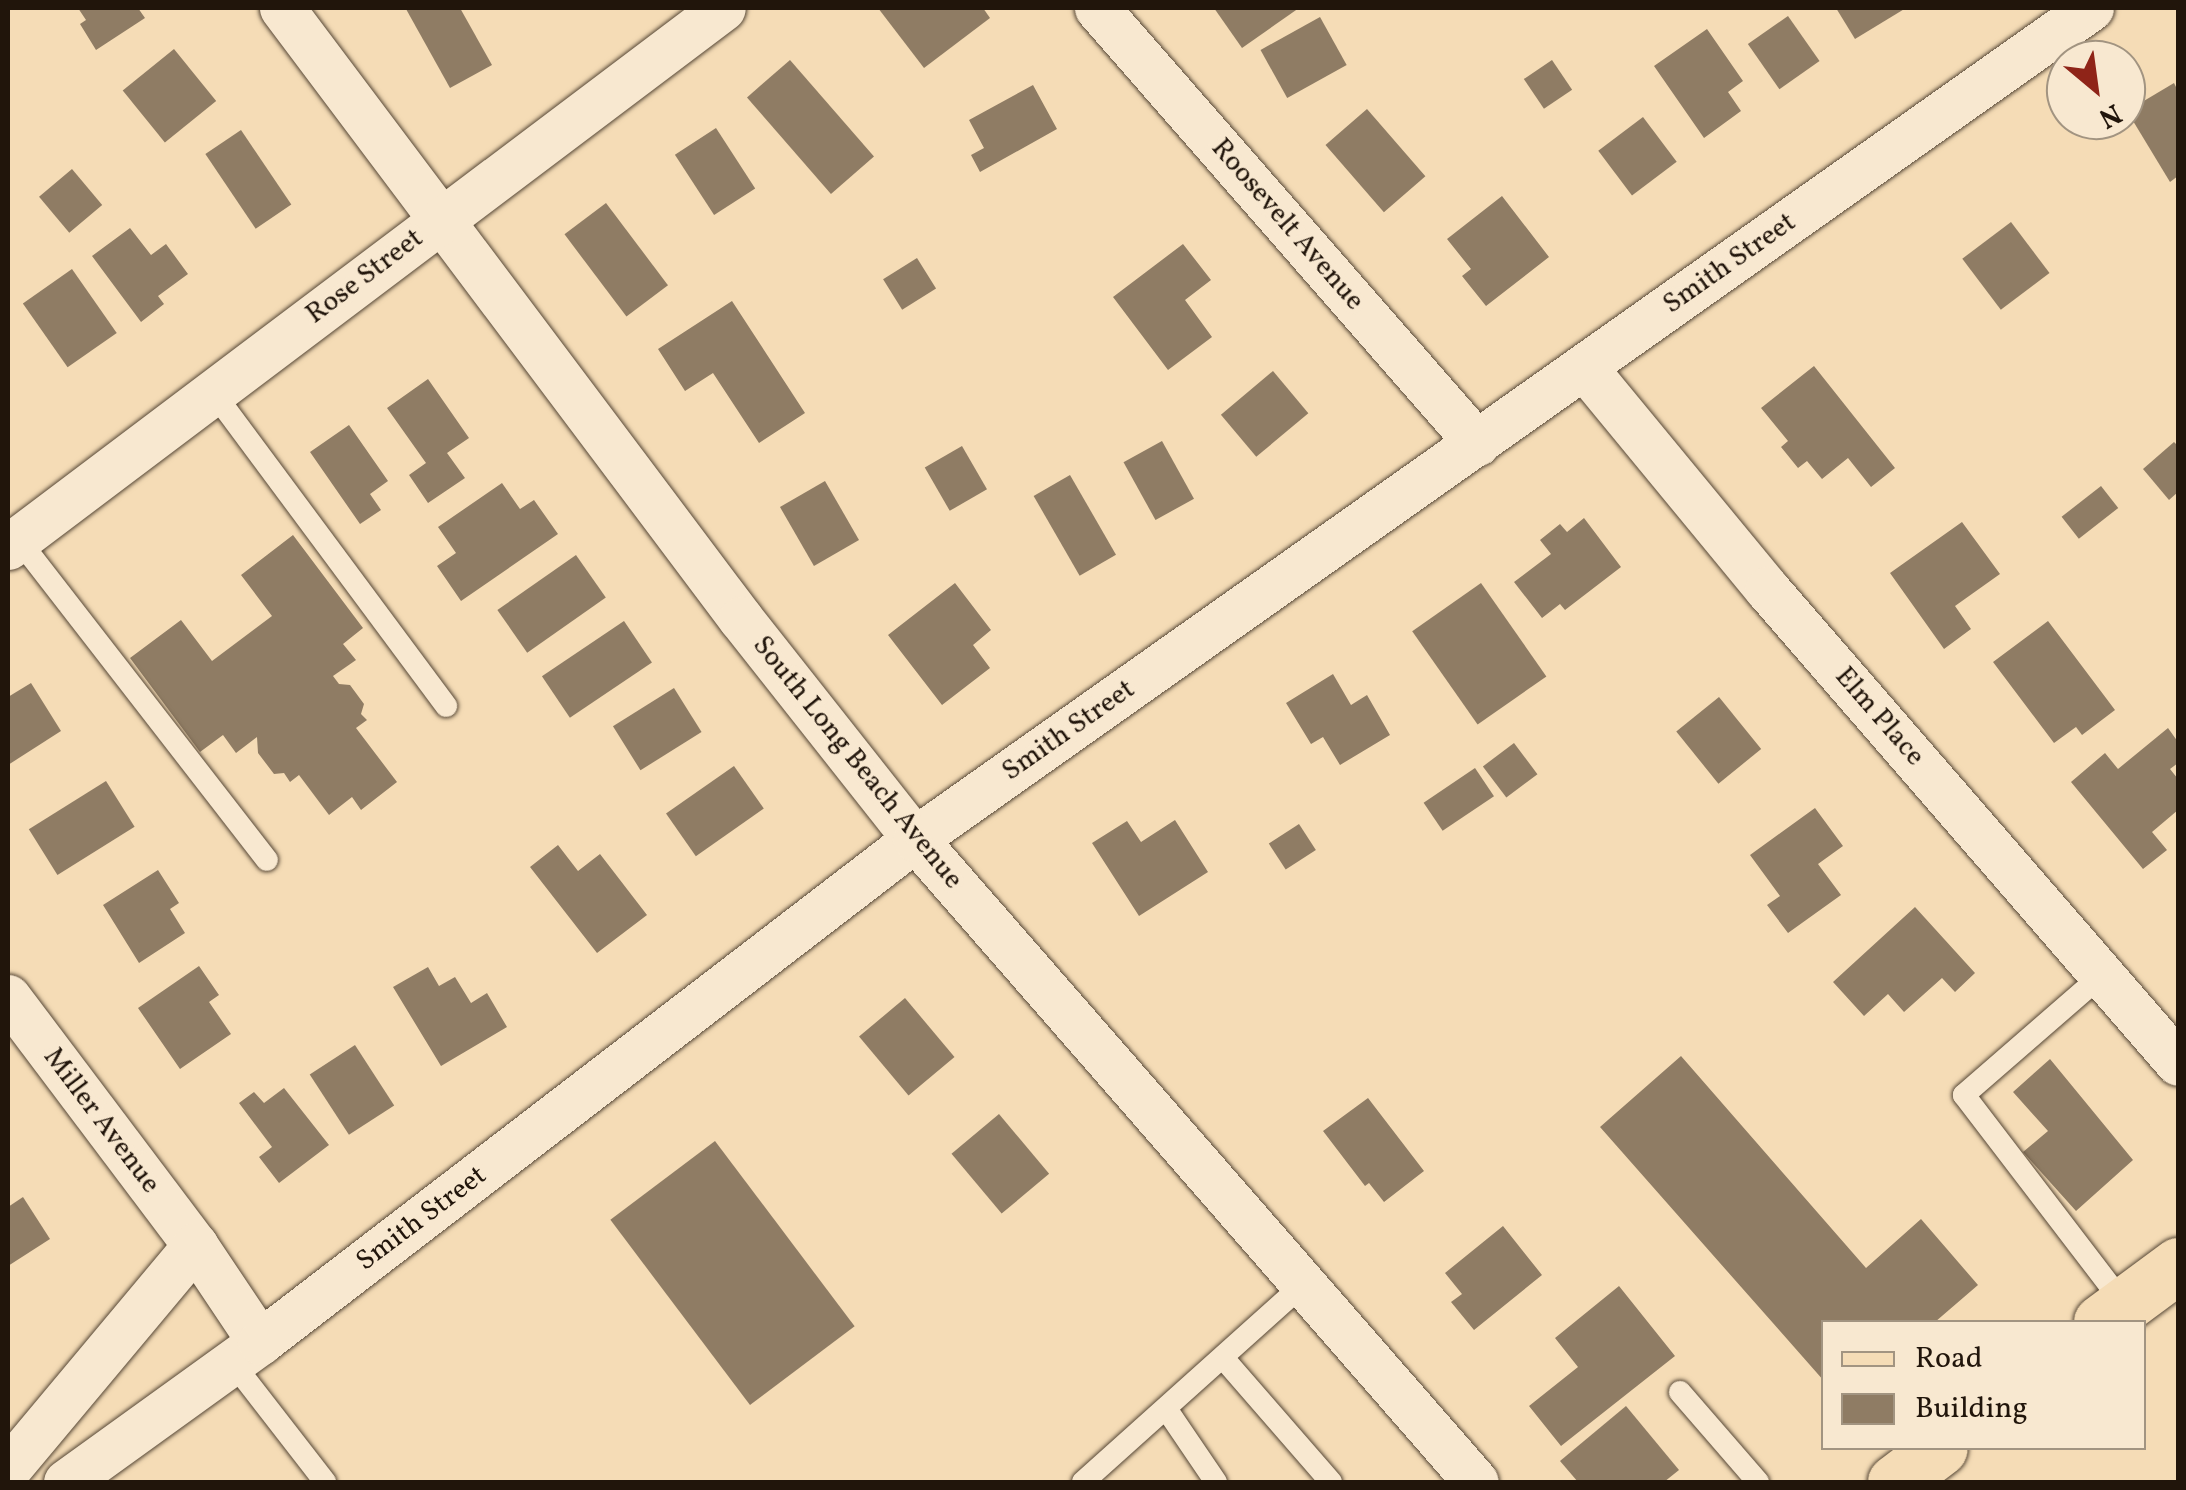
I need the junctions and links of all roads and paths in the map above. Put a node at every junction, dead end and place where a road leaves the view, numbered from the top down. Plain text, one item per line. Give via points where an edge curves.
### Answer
1 (282, 8) edge
2 (723, 8) edge
3 (1096, 8) edge
4 (2092, 8) edge
5 (442, 218) junction
6 (1584, 367) junction
7 (213, 392) junction
8 (1477, 443) junction
9 (13, 543) edge
10 (446, 706) dead end
11 (915, 839) junction
12 (267, 860) dead end
13 (2102, 975) junction
14 (8, 997) edge
15 (2178, 1063) edge
16 (195, 1245) junction
17 (2178, 1265) edge
18 (1304, 1284) junction
19 (2113, 1314) edge
20 (246, 1352) junction
21 (1224, 1359) junction
22 (1680, 1392) dead end
23 (1166, 1410) junction
24 (1937, 1450) edge
25 (8, 1469) edge
26 (66, 1482) edge
27 (325, 1482) edge
28 (1084, 1482) edge
29 (1216, 1482) edge
30 (1331, 1482) edge
31 (1476, 1482) edge
32 (1758, 1482) edge
33 (1896, 1482) edge

1 - 5 street, South Long Beach Avenue
2 - 5 street, Rose Street
3 - 8 street, Roosevelt Avenue
4 - 6 street, Smith Street
5 - 7 street, Rose Street
5 - 11 street, South Long Beach Avenue via 741,619
6 - 8 street, Smith Street
6 - 13 street, Elm Place
7 - 9 street, Rose Street
7 - 10 lane
8 - 11 street, Smith Street
9 - 12 lane
11 - 18 street, South Long Beach Avenue
11 - 20 street, Smith Street
13 - 15 street, Elm Place
13 - 19 lane via 1964,1096
14 - 16 street, Miller Avenue
16 - 20 street, Miller Avenue
16 - 25 street
17 - 19 main road
18 - 21 lane
18 - 31 street, South Long Beach Avenue
20 - 26 street, Smith Street
20 - 27 lane
21 - 23 lane
21 - 30 lane
22 - 32 lane
23 - 28 lane
23 - 29 lane
24 - 33 main road

